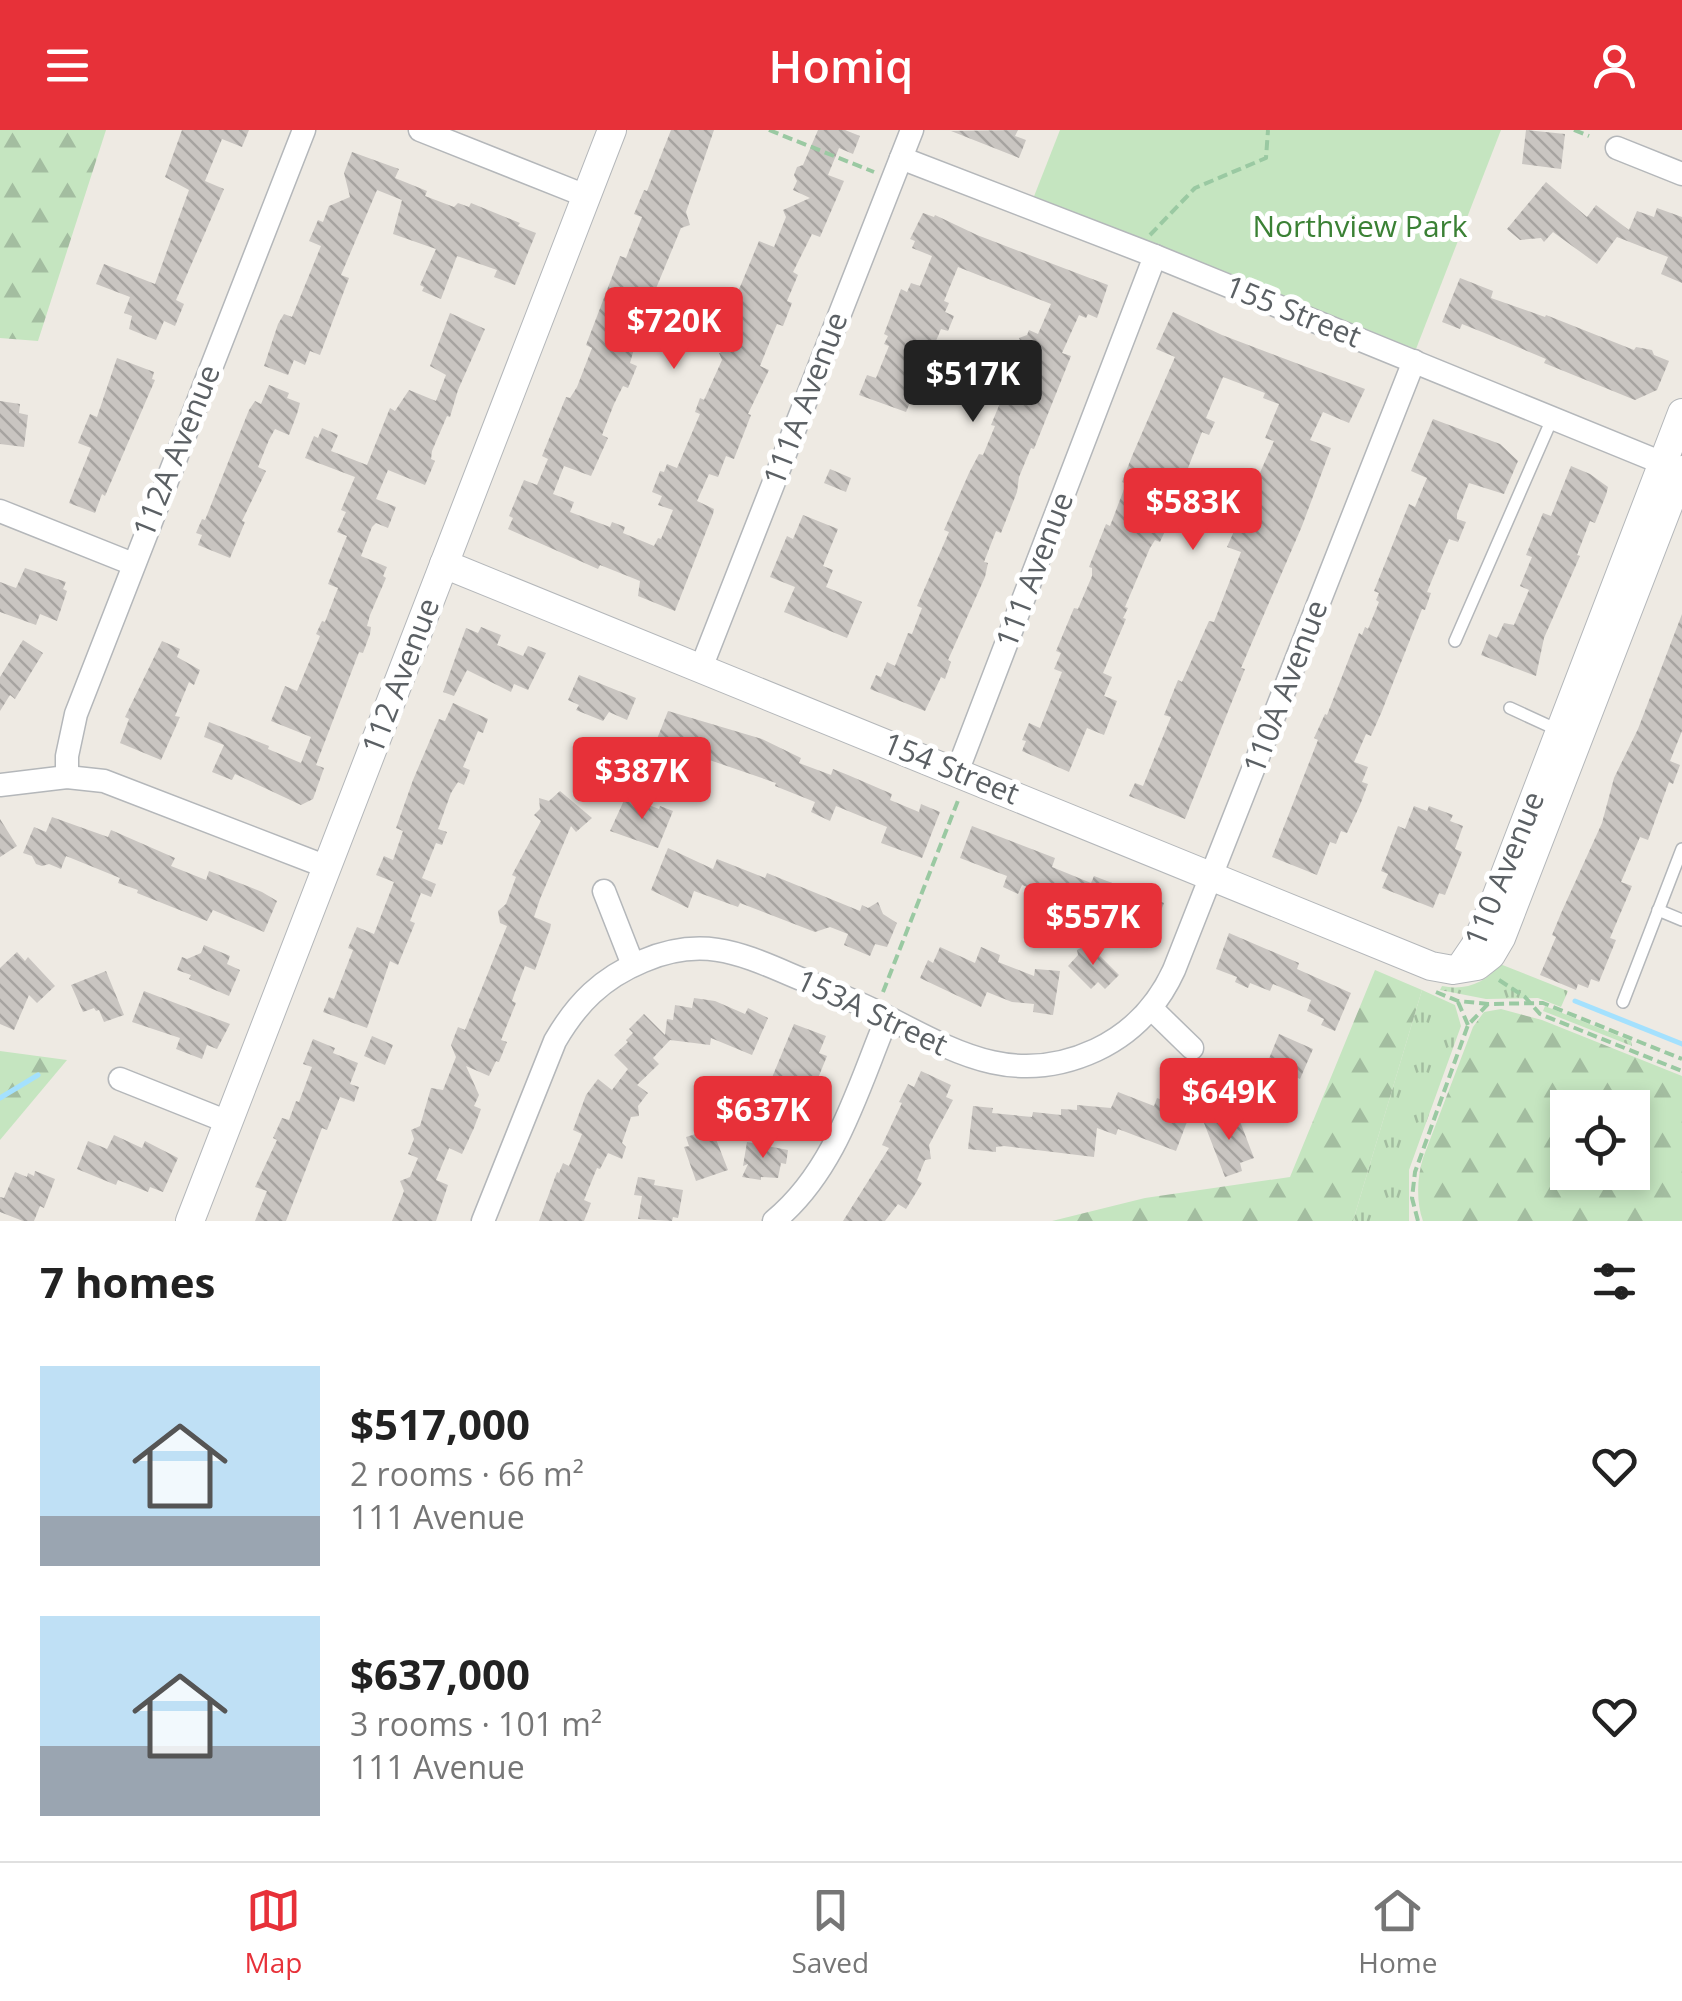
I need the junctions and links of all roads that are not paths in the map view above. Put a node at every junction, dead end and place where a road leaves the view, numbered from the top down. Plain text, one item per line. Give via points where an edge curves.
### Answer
1 (304, 130) edge
2 (420, 130) edge
3 (612, 130) edge
4 (912, 130) edge
5 (1617, 148) dead end
6 (901, 158) junction
7 (1682, 174) edge
8 (586, 196) junction
9 (1151, 250) junction
10 (1414, 361) junction
11 (1682, 413) edge
12 (1552, 419) junction
13 (1677, 469) edge
14 (0, 511) edge
15 (133, 564) junction
16 (444, 564) junction
17 (1455, 641) dead end
18 (701, 668) junction
19 (1510, 708) dead end
20 (1560, 731) junction
21 (67, 777) junction
22 (0, 785) edge
23 (958, 785) junction
24 (1682, 849) edge
25 (327, 867) junction
26 (1212, 874) junction
27 (604, 891) dead end
28 (1658, 910) junction
29 (1682, 920) edge
30 (633, 965) junction
31 (1459, 969) junction
32 (1623, 1002) dead end
33 (1152, 1008) junction
34 (883, 1010) junction
35 (1112, 1042) joint
36 (1192, 1048) dead end
37 (120, 1079) dead end
38 (228, 1122) junction
39 (190, 1221) edge
40 (482, 1221) edge
41 (774, 1221) edge

1 - 15 street, 112A Avenue
2 - 8 street
3 - 8 street, 112 Avenue
4 - 6 street, 111A Avenue
5 - 7 street
6 - 9 street, 155 Street
6 - 18 street, 111A Avenue
8 - 16 street, 112 Avenue
9 - 10 street, 155 Street
9 - 23 street, 111 Avenue
10 - 12 street, 155 Street
10 - 26 street, 110A Avenue
11 - 13 street, 110 Avenue
12 - 13 street, 155 Street
12 - 17 lane
13 - 20 street, 110 Avenue
13 - 31 street, 110 Avenue via 1501,938 1486,960
14 - 15 street
15 - 21 street, 112A Avenue via 76,714
16 - 18 street, 154 Street
16 - 25 street, 112 Avenue
18 - 23 street, 154 Street
19 - 20 lane
20 - 31 street, 110 Avenue via 1487,920
21 - 22 street
21 - 25 street via 104,781
23 - 26 street, 154 Street
24 - 28 lane
25 - 38 street, 112 Avenue
26 - 31 street, 154 Street via 1425,964
26 - 33 street, 110A Avenue
27 - 30 street
28 - 29 lane
28 - 32 lane
30 - 34 street, 153A Street via 685,949 739,952
30 - 40 street via 598,984 568,1018
33 - 35 street, 110A Avenue
33 - 36 street
34 - 35 street, 153A Street via 968,1057 1005,1066 1066,1062
34 - 41 street via 832,1151 811,1186
37 - 38 street
38 - 39 street, 112 Avenue

